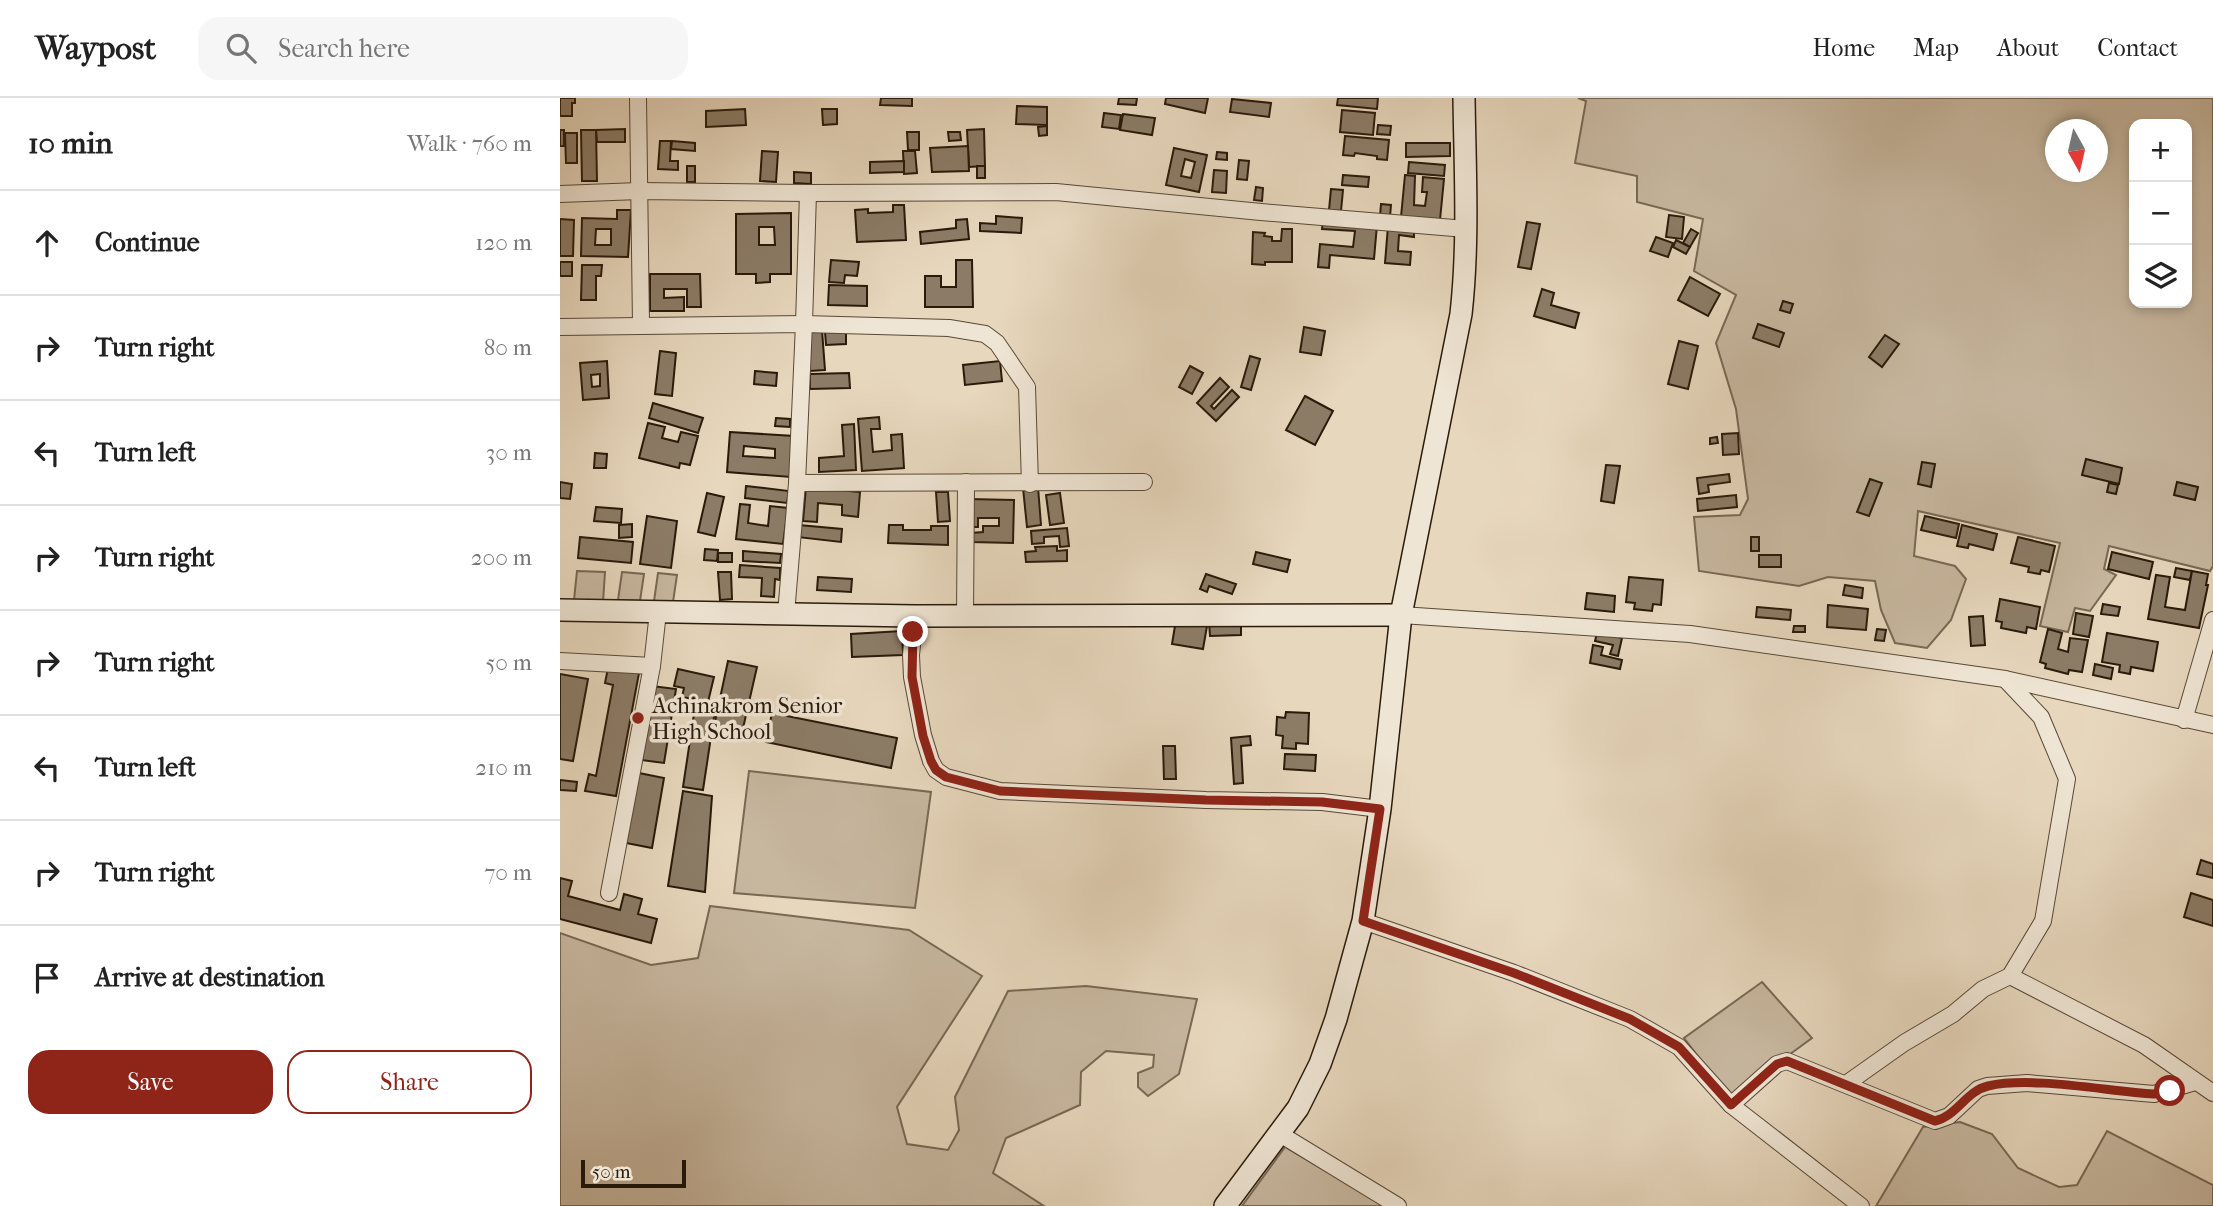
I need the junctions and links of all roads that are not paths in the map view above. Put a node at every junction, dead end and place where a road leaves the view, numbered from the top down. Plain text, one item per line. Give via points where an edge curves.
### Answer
1 (638, 98) edge
2 (1464, 98) edge
3 (639, 191) junction
4 (560, 194) edge
5 (808, 194) junction
6 (1466, 229) junction
7 (804, 324) junction
8 (641, 325) junction
9 (560, 327) edge
10 (966, 482) junction
11 (1144, 482) dead end
12 (797, 483) junction
13 (1030, 484) junction
14 (560, 610) edge
15 (658, 612) junction
16 (786, 614) junction
17 (1401, 615) junction
18 (915, 616) junction
19 (965, 616) junction
20 (2213, 620) edge
21 (560, 661) edge
22 (652, 666) junction
23 (2005, 679) junction
24 (2184, 720) junction
25 (2213, 726) edge
26 (1380, 809) junction
27 (609, 893) dead end
28 (1363, 921) junction
29 (2010, 976) junction
30 (2195, 1082) junction
31 (1846, 1084) junction
32 (2213, 1093) edge
33 (1731, 1105) junction
34 (1280, 1134) junction
35 (1224, 1206) edge
36 (1398, 1206) edge
37 (1861, 1206) edge

1 - 3 street
2 - 6 street
3 - 4 street
3 - 5 street
3 - 8 street
5 - 6 street via 1056,191
5 - 7 street
6 - 17 street via 1459,326
7 - 8 street
7 - 12 street
7 - 13 street via 949,328 985,334 997,343 1027,387
8 - 9 street
10 - 12 street
10 - 13 street
10 - 19 street
11 - 13 street
12 - 16 street
14 - 15 street
15 - 16 street
15 - 22 street
16 - 18 street
17 - 19 street
17 - 23 street via 1690,635
17 - 26 street
18 - 19 street
18 - 26 street via 912,677 923,736 936,770 946,777 1000,791 1322,802
20 - 24 street
21 - 22 street
22 - 27 street
23 - 24 street
23 - 29 street via 2041,717 2067,779 2043,921
24 - 25 street
26 - 28 street
28 - 33 street via 1630,1019 1679,1047
28 - 34 street via 1320,1064
29 - 30 street via 2144,1045
29 - 31 street via 1983,989
30 - 31 street via 2154,1094 2027,1083 1987,1086 1949,1116 1935,1121
30 - 32 street
31 - 33 street via 1787,1061 1777,1064
33 - 37 street
34 - 35 street
34 - 36 street

